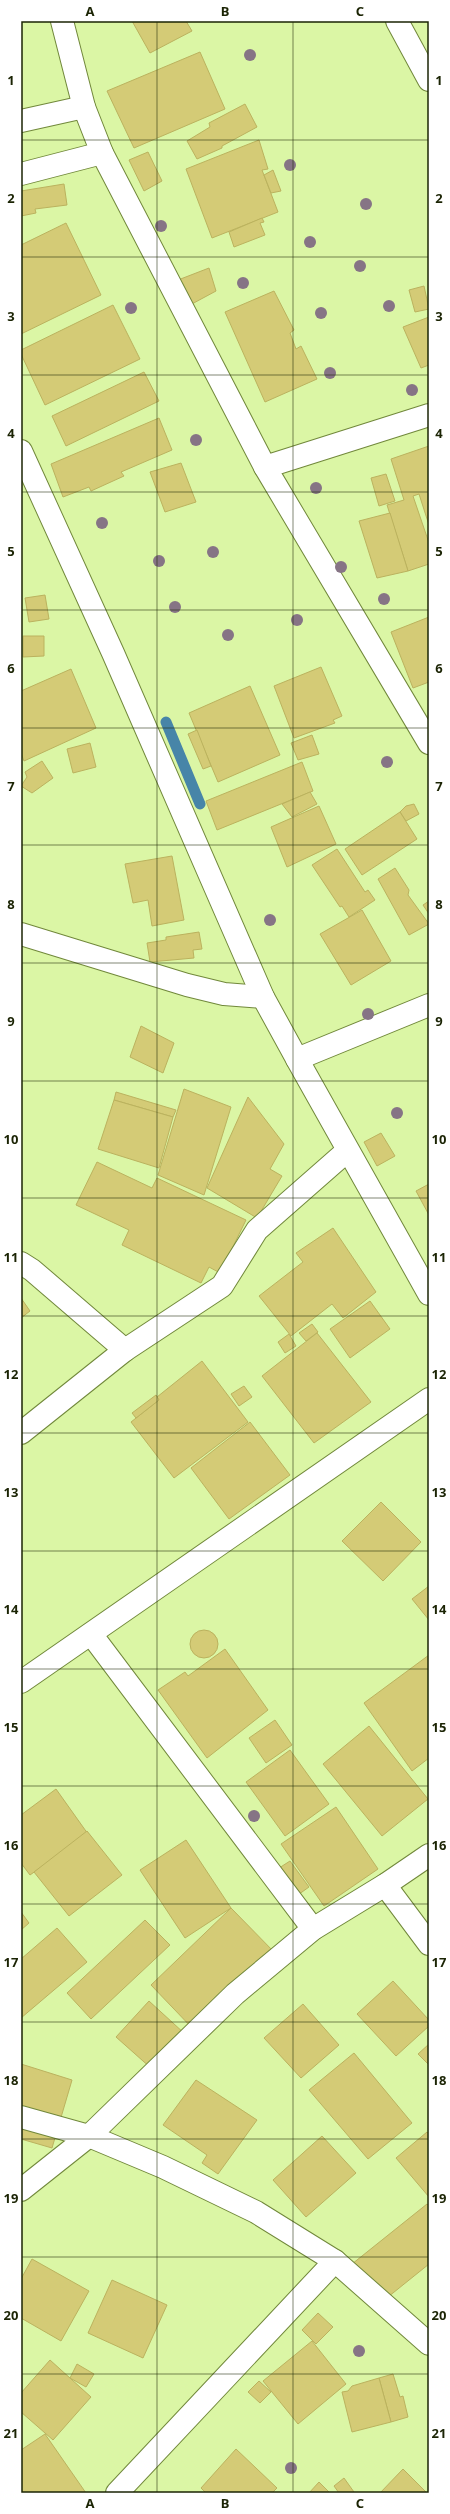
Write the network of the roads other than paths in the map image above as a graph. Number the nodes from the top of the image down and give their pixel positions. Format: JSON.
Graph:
{"nodes":[{"id":1,"x":62,"y":21,"type":"edge"},
{"id":2,"x":397,"y":21,"type":"edge"},
{"id":3,"x":429,"y":80,"type":"edge"},
{"id":4,"x":84,"y":107,"type":"junction"},
{"id":5,"x":21,"y":121,"type":"edge"},
{"id":6,"x":102,"y":153,"type":"junction"},
{"id":7,"x":21,"y":174,"type":"edge"},
{"id":8,"x":429,"y":414,"type":"edge"},
{"id":9,"x":21,"y":451,"type":"edge"},
{"id":10,"x":265,"y":467,"type":"junction"},
{"id":11,"x":429,"y":742,"type":"edge"},
{"id":12,"x":22,"y":938,"type":"edge"},
{"id":13,"x":263,"y":997,"type":"junction"},
{"id":14,"x":429,"y":1004,"type":"edge"},
{"id":15,"x":298,"y":1058,"type":"junction"},
{"id":16,"x":347,"y":1151,"type":"junction"},
{"id":17,"x":21,"y":1263,"type":"edge"},
{"id":18,"x":429,"y":1294,"type":"edge"},
{"id":19,"x":125,"y":1350,"type":"junction"},
{"id":20,"x":429,"y":1399,"type":"edge"},
{"id":21,"x":21,"y":1433,"type":"edge"},
{"id":22,"x":91,"y":1634,"type":"junction"},
{"id":23,"x":21,"y":1682,"type":"edge"},
{"id":24,"x":429,"y":1855,"type":"edge"},
{"id":25,"x":385,"y":1885,"type":"junction"},
{"id":26,"x":313,"y":1929,"type":"junction"},
{"id":27,"x":429,"y":1944,"type":"edge"},
{"id":28,"x":21,"y":2117,"type":"edge"},
{"id":29,"x":89,"y":2136,"type":"junction"},
{"id":30,"x":21,"y":2190,"type":"edge"},
{"id":31,"x":335,"y":2262,"type":"junction"},
{"id":32,"x":429,"y":2344,"type":"edge"},
{"id":33,"x":117,"y":2493,"type":"edge"}],
"edges":[{"from":1,"to":4,"type":"street"},
{"from":2,"to":3,"type":"street"},
{"from":4,"to":5,"type":"street"},
{"from":4,"to":6,"type":"street"},
{"from":6,"to":7,"type":"street"},
{"from":6,"to":10,"type":"street"},
{"from":8,"to":10,"type":"street"},
{"from":9,"to":13,"type":"street"},
{"from":10,"to":11,"type":"street"},
{"from":12,"to":13,"type":"street"},
{"from":13,"to":15,"type":"street"},
{"from":14,"to":15,"type":"street"},
{"from":15,"to":16,"type":"street"},
{"from":16,"to":18,"type":"street"},
{"from":16,"to":19,"type":"street"},
{"from":17,"to":19,"type":"street"},
{"from":19,"to":21,"type":"street"},
{"from":20,"to":22,"type":"street"},
{"from":22,"to":23,"type":"street"},
{"from":22,"to":26,"type":"street"},
{"from":24,"to":25,"type":"street"},
{"from":25,"to":26,"type":"street"},
{"from":25,"to":27,"type":"street"},
{"from":26,"to":29,"type":"street"},
{"from":28,"to":29,"type":"street"},
{"from":29,"to":30,"type":"street"},
{"from":29,"to":31,"type":"street"},
{"from":31,"to":32,"type":"street"},
{"from":31,"to":33,"type":"street"}]}
